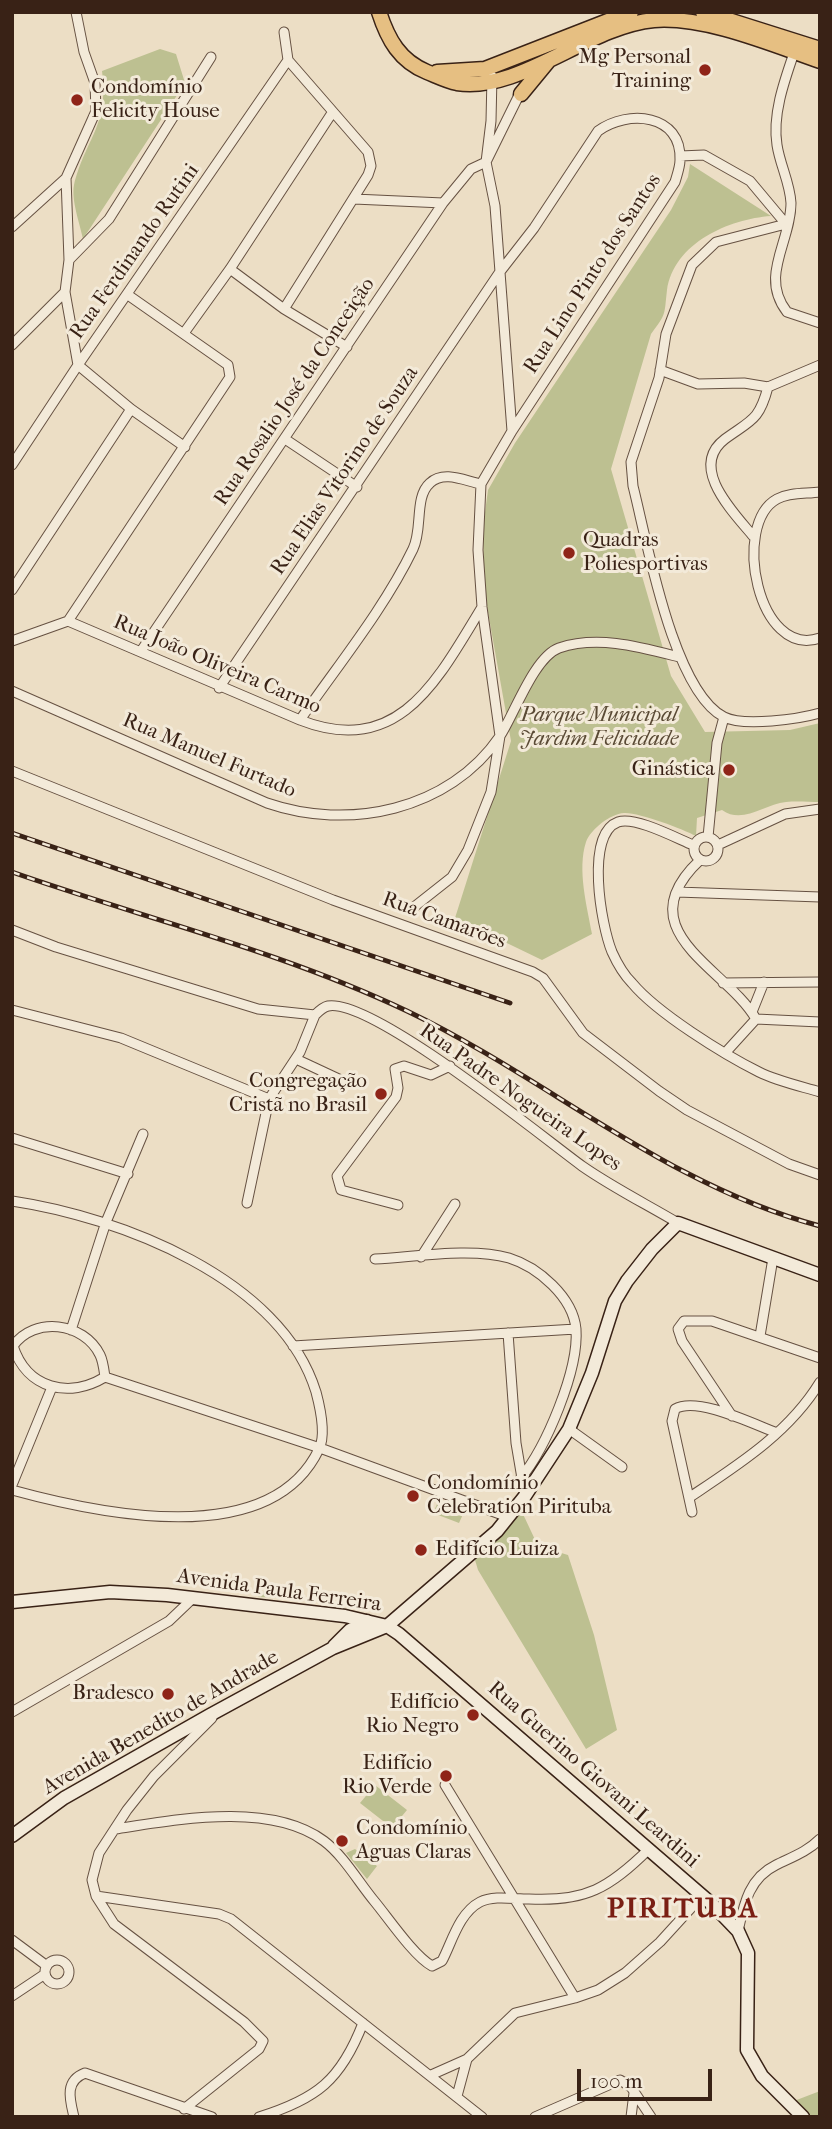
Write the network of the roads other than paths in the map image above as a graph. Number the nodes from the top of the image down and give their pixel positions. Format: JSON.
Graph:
{"nodes":[{"id":1,"x":76,"y":12,"type":"edge"},
{"id":2,"x":379,"y":12,"type":"edge"},
{"id":3,"x":631,"y":12,"type":"edge"},
{"id":4,"x":703,"y":12,"type":"edge"},
{"id":5,"x":284,"y":32,"type":"dead end"},
{"id":6,"x":796,"y":48,"type":"junction"},
{"id":7,"x":820,"y":49,"type":"edge"},
{"id":8,"x":515,"y":56,"type":"junction"},
{"id":9,"x":211,"y":57,"type":"dead end"},
{"id":10,"x":551,"y":57,"type":"junction"},
{"id":11,"x":288,"y":60,"type":"junction"},
{"id":12,"x":820,"y":61,"type":"edge"},
{"id":13,"x":495,"y":65,"type":"junction"},
{"id":14,"x":427,"y":72,"type":"junction"},
{"id":15,"x":520,"y":72,"type":"junction"},
{"id":16,"x":491,"y":82,"type":"junction"},
{"id":17,"x":521,"y":94,"type":"junction"},
{"id":18,"x":332,"y":113,"type":"junction"},
{"id":19,"x":680,"y":156,"type":"junction"},
{"id":20,"x":486,"y":162,"type":"junction"},
{"id":21,"x":66,"y":178,"type":"junction"},
{"id":22,"x":354,"y":199,"type":"junction"},
{"id":23,"x":443,"y":203,"type":"junction"},
{"id":24,"x":786,"y":224,"type":"junction"},
{"id":25,"x":12,"y":227,"type":"edge"},
{"id":26,"x":69,"y":260,"type":"junction"},
{"id":27,"x":230,"y":270,"type":"junction"},
{"id":28,"x":499,"y":273,"type":"junction"},
{"id":29,"x":65,"y":292,"type":"junction"},
{"id":30,"x":128,"y":295,"type":"junction"},
{"id":31,"x":284,"y":309,"type":"junction"},
{"id":32,"x":820,"y":323,"type":"edge"},
{"id":33,"x":184,"y":333,"type":"junction"},
{"id":34,"x":12,"y":345,"type":"edge"},
{"id":35,"x":346,"y":347,"type":"junction"},
{"id":36,"x":78,"y":365,"type":"junction"},
{"id":37,"x":820,"y":365,"type":"edge"},
{"id":38,"x":660,"y":370,"type":"junction"},
{"id":39,"x":768,"y":387,"type":"junction"},
{"id":40,"x":131,"y":410,"type":"junction"},
{"id":41,"x":512,"y":431,"type":"junction"},
{"id":42,"x":285,"y":439,"type":"junction"},
{"id":43,"x":185,"y":447,"type":"junction"},
{"id":44,"x":12,"y":465,"type":"edge"},
{"id":45,"x":481,"y":484,"type":"junction"},
{"id":46,"x":357,"y":487,"type":"junction"},
{"id":47,"x":820,"y":492,"type":"edge"},
{"id":48,"x":753,"y":536,"type":"junction"},
{"id":49,"x":12,"y":590,"type":"edge"},
{"id":50,"x":482,"y":607,"type":"junction"},
{"id":51,"x":68,"y":621,"type":"junction"},
{"id":52,"x":820,"y":638,"type":"edge"},
{"id":53,"x":12,"y":641,"type":"edge"},
{"id":54,"x":141,"y":651,"type":"junction"},
{"id":55,"x":679,"y":657,"type":"junction"},
{"id":56,"x":219,"y":688,"type":"junction"},
{"id":57,"x":12,"y":691,"type":"edge"},
{"id":58,"x":820,"y":713,"type":"edge"},
{"id":59,"x":724,"y":717,"type":"junction"},
{"id":60,"x":300,"y":720,"type":"junction"},
{"id":61,"x":500,"y":736,"type":"junction"},
{"id":62,"x":12,"y":771,"type":"edge"},
{"id":63,"x":820,"y":809,"type":"edge"},
{"id":64,"x":708,"y":837,"type":"junction"},
{"id":65,"x":693,"y":845,"type":"junction"},
{"id":66,"x":718,"y":845,"type":"junction"},
{"id":67,"x":701,"y":860,"type":"junction"},
{"id":68,"x":677,"y":892,"type":"junction"},
{"id":69,"x":820,"y":897,"type":"edge"},
{"id":70,"x":414,"y":907,"type":"dead end"},
{"id":71,"x":12,"y":930,"type":"edge"},
{"id":72,"x":764,"y":982,"type":"junction"},
{"id":73,"x":820,"y":982,"type":"edge"},
{"id":74,"x":723,"y":983,"type":"junction"},
{"id":75,"x":12,"y":1010,"type":"edge"},
{"id":76,"x":315,"y":1014,"type":"junction"},
{"id":77,"x":754,"y":1015,"type":"junction"},
{"id":78,"x":820,"y":1022,"type":"edge"},
{"id":79,"x":726,"y":1052,"type":"junction"},
{"id":80,"x":296,"y":1059,"type":"junction"},
{"id":81,"x":450,"y":1066,"type":"junction"},
{"id":82,"x":341,"y":1080,"type":"dead end"},
{"id":83,"x":820,"y":1092,"type":"edge"},
{"id":84,"x":269,"y":1099,"type":"junction"},
{"id":85,"x":143,"y":1134,"type":"dead end"},
{"id":86,"x":12,"y":1138,"type":"edge"},
{"id":87,"x":128,"y":1174,"type":"junction"},
{"id":88,"x":820,"y":1175,"type":"edge"},
{"id":89,"x":12,"y":1200,"type":"edge"},
{"id":90,"x":247,"y":1203,"type":"dead end"},
{"id":91,"x":455,"y":1204,"type":"dead end"},
{"id":92,"x":398,"y":1205,"type":"dead end"},
{"id":93,"x":106,"y":1222,"type":"junction"},
{"id":94,"x":678,"y":1223,"type":"junction"},
{"id":95,"x":421,"y":1257,"type":"junction"},
{"id":96,"x":773,"y":1258,"type":"junction"},
{"id":97,"x":375,"y":1259,"type":"dead end"},
{"id":98,"x":820,"y":1275,"type":"edge"},
{"id":99,"x":576,"y":1329,"type":"junction"},
{"id":100,"x":71,"y":1331,"type":"junction"},
{"id":101,"x":508,"y":1333,"type":"junction"},
{"id":102,"x":760,"y":1336,"type":"junction"},
{"id":103,"x":13,"y":1346,"type":"edge"},
{"id":104,"x":293,"y":1346,"type":"junction"},
{"id":105,"x":820,"y":1358,"type":"edge"},
{"id":106,"x":105,"y":1377,"type":"junction"},
{"id":107,"x":820,"y":1382,"type":"edge"},
{"id":108,"x":51,"y":1387,"type":"junction"},
{"id":109,"x":732,"y":1416,"type":"junction"},
{"id":110,"x":569,"y":1429,"type":"junction"},
{"id":111,"x":777,"y":1433,"type":"junction"},
{"id":112,"x":320,"y":1448,"type":"junction"},
{"id":113,"x":622,"y":1467,"type":"dead end"},
{"id":114,"x":520,"y":1479,"type":"junction"},
{"id":115,"x":12,"y":1488,"type":"edge"},
{"id":116,"x":526,"y":1496,"type":"junction"},
{"id":117,"x":690,"y":1497,"type":"junction"},
{"id":118,"x":692,"y":1512,"type":"dead end"},
{"id":119,"x":508,"y":1517,"type":"junction"},
{"id":120,"x":191,"y":1600,"type":"junction"},
{"id":121,"x":12,"y":1602,"type":"edge"},
{"id":122,"x":328,"y":1614,"type":"junction"},
{"id":123,"x":367,"y":1622,"type":"junction"},
{"id":124,"x":387,"y":1626,"type":"junction"},
{"id":125,"x":332,"y":1648,"type":"junction"},
{"id":126,"x":223,"y":1708,"type":"junction"},
{"id":127,"x":12,"y":1712,"type":"edge"},
{"id":128,"x":445,"y":1785,"type":"dead end"},
{"id":129,"x":115,"y":1829,"type":"junction"},
{"id":130,"x":12,"y":1836,"type":"edge"},
{"id":131,"x":820,"y":1839,"type":"edge"},
{"id":132,"x":649,"y":1849,"type":"junction"},
{"id":133,"x":96,"y":1896,"type":"junction"},
{"id":134,"x":702,"y":1896,"type":"junction"},
{"id":135,"x":515,"y":1899,"type":"junction"},
{"id":136,"x":738,"y":1931,"type":"junction"},
{"id":137,"x":12,"y":1940,"type":"edge"},
{"id":138,"x":12,"y":1996,"type":"edge"},
{"id":139,"x":575,"y":1998,"type":"junction"},
{"id":140,"x":363,"y":2023,"type":"junction"},
{"id":141,"x":467,"y":2059,"type":"junction"},
{"id":142,"x":430,"y":2075,"type":"junction"},
{"id":143,"x":634,"y":2093,"type":"junction"},
{"id":144,"x":457,"y":2096,"type":"junction"},
{"id":145,"x":170,"y":2104,"type":"junction"},
{"id":146,"x":294,"y":2105,"type":"junction"},
{"id":147,"x":184,"y":2109,"type":"junction"},
{"id":148,"x":74,"y":2117,"type":"edge"},
{"id":149,"x":173,"y":2117,"type":"edge"},
{"id":150,"x":212,"y":2117,"type":"edge"},
{"id":151,"x":259,"y":2117,"type":"edge"},
{"id":152,"x":291,"y":2117,"type":"edge"},
{"id":153,"x":482,"y":2117,"type":"edge"},
{"id":154,"x":535,"y":2117,"type":"edge"},
{"id":155,"x":631,"y":2117,"type":"edge"},
{"id":156,"x":651,"y":2117,"type":"edge"},
{"id":157,"x":803,"y":2117,"type":"edge"}],
"edges":[{"from":1,"to":21,"type":"street"},
{"from":2,"to":14,"type":"main road"},
{"from":3,"to":8,"type":"main road"},
{"from":4,"to":6,"type":"main road"},
{"from":5,"to":11,"type":"street"},
{"from":6,"to":7,"type":"main road"},
{"from":6,"to":10,"type":"main road"},
{"from":6,"to":12,"type":"main road"},
{"from":6,"to":24,"type":"street"},
{"from":8,"to":13,"type":"main road"},
{"from":8,"to":15,"type":"street"},
{"from":9,"to":26,"type":"street"},
{"from":10,"to":15,"type":"main road"},
{"from":10,"to":17,"type":"main road"},
{"from":11,"to":18,"type":"street"},
{"from":11,"to":30,"type":"street","name":"Rua Ferdinando Rutini"},
{"from":13,"to":14,"type":"main road"},
{"from":13,"to":16,"type":"street"},
{"from":14,"to":16,"type":"main road"},
{"from":15,"to":16,"type":"main road"},
{"from":15,"to":17,"type":"street"},
{"from":16,"to":20,"type":"street"},
{"from":17,"to":20,"type":"street","name":"Rua Rosalio José da Conceição"},
{"from":18,"to":22,"type":"street"},
{"from":18,"to":27,"type":"street"},
{"from":19,"to":24,"type":"street"},
{"from":19,"to":28,"type":"street","name":"Rua Lino Pinto dos Santos"},
{"from":19,"to":41,"type":"street","name":"Rua Lino Pinto dos Santos"},
{"from":20,"to":23,"type":"street","name":"Rua Rosalio José da Conceição"},
{"from":20,"to":28,"type":"street"},
{"from":21,"to":25,"type":"street"},
{"from":21,"to":26,"type":"street"},
{"from":22,"to":23,"type":"street"},
{"from":22,"to":31,"type":"street"},
{"from":23,"to":35,"type":"street","name":"Rua Rosalio José da Conceição"},
{"from":24,"to":32,"type":"street"},
{"from":24,"to":38,"type":"street"},
{"from":26,"to":29,"type":"street"},
{"from":27,"to":31,"type":"street"},
{"from":27,"to":33,"type":"street"},
{"from":28,"to":41,"type":"street"},
{"from":28,"to":46,"type":"street","name":"Rua Elias Vitorino de Souza"},
{"from":29,"to":34,"type":"street"},
{"from":29,"to":36,"type":"street"},
{"from":30,"to":33,"type":"street"},
{"from":30,"to":36,"type":"street","name":"Rua Ferdinando Rutini"},
{"from":31,"to":35,"type":"street"},
{"from":33,"to":43,"type":"street"},
{"from":35,"to":42,"type":"street","name":"Rua Rosalio José da Conceição"},
{"from":36,"to":40,"type":"street"},
{"from":36,"to":44,"type":"street","name":"Rua Ferdinando Rutini"},
{"from":37,"to":39,"type":"street"},
{"from":38,"to":39,"type":"street"},
{"from":38,"to":55,"type":"street"},
{"from":39,"to":48,"type":"street"},
{"from":40,"to":43,"type":"street"},
{"from":40,"to":49,"type":"street"},
{"from":41,"to":45,"type":"street","name":"Rua Lino Pinto dos Santos"},
{"from":42,"to":46,"type":"street"},
{"from":42,"to":54,"type":"street","name":"Rua Rosalio José da Conceição"},
{"from":43,"to":51,"type":"street"},
{"from":45,"to":50,"type":"street"},
{"from":45,"to":60,"type":"street"},
{"from":46,"to":56,"type":"street","name":"Rua Elias Vitorino de Souza"},
{"from":47,"to":48,"type":"street"},
{"from":48,"to":52,"type":"street"},
{"from":50,"to":60,"type":"street","name":"Rua João Oliveira Carmo"},
{"from":50,"to":61,"type":"street"},
{"from":51,"to":53,"type":"street"},
{"from":51,"to":54,"type":"street","name":"Rua João Oliveira Carmo"},
{"from":54,"to":56,"type":"street","name":"Rua João Oliveira Carmo"},
{"from":55,"to":59,"type":"street"},
{"from":55,"to":61,"type":"street"},
{"from":56,"to":60,"type":"street","name":"Rua João Oliveira Carmo"},
{"from":57,"to":61,"type":"street","name":"Rua Manuel Furtado"},
{"from":58,"to":59,"type":"street"},
{"from":59,"to":64,"type":"street"},
{"from":61,"to":70,"type":"street"},
{"from":62,"to":88,"type":"street","name":"Rua Camarões"},
{"from":63,"to":66,"type":"street"},
{"from":64,"to":65,"type":"street"},
{"from":64,"to":66,"type":"street"},
{"from":65,"to":67,"type":"street"},
{"from":65,"to":79,"type":"street"},
{"from":66,"to":67,"type":"street"},
{"from":67,"to":68,"type":"street"},
{"from":68,"to":69,"type":"street"},
{"from":68,"to":74,"type":"street"},
{"from":71,"to":76,"type":"street","name":"Rua Padre Nogueira Lopes"},
{"from":72,"to":73,"type":"street"},
{"from":72,"to":74,"type":"street"},
{"from":72,"to":77,"type":"street"},
{"from":74,"to":77,"type":"street"},
{"from":75,"to":84,"type":"street"},
{"from":76,"to":80,"type":"street"},
{"from":76,"to":81,"type":"street","name":"Rua Padre Nogueira Lopes"},
{"from":77,"to":78,"type":"street"},
{"from":77,"to":79,"type":"street"},
{"from":79,"to":83,"type":"street"},
{"from":80,"to":82,"type":"street"},
{"from":80,"to":84,"type":"street"},
{"from":81,"to":92,"type":"street"},
{"from":81,"to":94,"type":"street","name":"Rua Padre Nogueira Lopes"},
{"from":84,"to":90,"type":"street"},
{"from":85,"to":87,"type":"street"},
{"from":86,"to":87,"type":"street"},
{"from":87,"to":93,"type":"street"},
{"from":89,"to":93,"type":"street"},
{"from":91,"to":95,"type":"street"},
{"from":93,"to":100,"type":"street"},
{"from":93,"to":104,"type":"street"},
{"from":94,"to":96,"type":"main road"},
{"from":94,"to":110,"type":"main road","name":"Avenida Paula Ferreira"},
{"from":95,"to":97,"type":"street"},
{"from":95,"to":99,"type":"street"},
{"from":96,"to":98,"type":"main road"},
{"from":96,"to":102,"type":"street"},
{"from":99,"to":101,"type":"street"},
{"from":99,"to":114,"type":"street"},
{"from":100,"to":103,"type":"street"},
{"from":100,"to":106,"type":"street"},
{"from":101,"to":104,"type":"street"},
{"from":101,"to":114,"type":"street"},
{"from":102,"to":105,"type":"street"},
{"from":102,"to":109,"type":"street"},
{"from":103,"to":108,"type":"street"},
{"from":104,"to":112,"type":"street"},
{"from":106,"to":108,"type":"street"},
{"from":106,"to":112,"type":"street"},
{"from":107,"to":111,"type":"street"},
{"from":108,"to":115,"type":"street"},
{"from":109,"to":111,"type":"street"},
{"from":109,"to":117,"type":"street"},
{"from":110,"to":113,"type":"street"},
{"from":110,"to":116,"type":"main road","name":"Avenida Paula Ferreira"},
{"from":111,"to":117,"type":"street"},
{"from":112,"to":115,"type":"street"},
{"from":112,"to":119,"type":"street"},
{"from":114,"to":116,"type":"street"},
{"from":116,"to":119,"type":"main road","name":"Avenida Paula Ferreira"},
{"from":117,"to":118,"type":"street"},
{"from":119,"to":124,"type":"main road","name":"Avenida Paula Ferreira"},
{"from":120,"to":121,"type":"main road","name":"Avenida Paula Ferreira"},
{"from":120,"to":122,"type":"main road","name":"Avenida Paula Ferreira"},
{"from":120,"to":127,"type":"street"},
{"from":122,"to":123,"type":"main road","name":"Avenida Paula Ferreira"},
{"from":122,"to":125,"type":"main road"},
{"from":123,"to":124,"type":"main road","name":"Avenida Paula Ferreira"},
{"from":123,"to":125,"type":"main road","name":"Avenida Benedito de Andrade"},
{"from":124,"to":125,"type":"main road","name":"Avenida Benedito de Andrade"},
{"from":124,"to":132,"type":"main road","name":"Rua Guerino Giovani Leardini"},
{"from":125,"to":126,"type":"main road","name":"Avenida Benedito de Andrade"},
{"from":126,"to":129,"type":"street"},
{"from":126,"to":130,"type":"main road","name":"Avenida Benedito de Andrade"},
{"from":128,"to":135,"type":"street"},
{"from":129,"to":133,"type":"street"},
{"from":129,"to":135,"type":"street"},
{"from":131,"to":136,"type":"street"},
{"from":132,"to":134,"type":"main road","name":"Rua Guerino Giovani Leardini"},
{"from":132,"to":135,"type":"street"},
{"from":133,"to":140,"type":"street"},
{"from":133,"to":147,"type":"street"},
{"from":134,"to":136,"type":"main road","name":"Rua Guerino Giovani Leardini"},
{"from":134,"to":139,"type":"street"},
{"from":135,"to":139,"type":"street"},
{"from":136,"to":157,"type":"main road","name":"Rua Guerino Giovani Leardini"},
{"from":137,"to":138,"type":"street"},
{"from":139,"to":141,"type":"street"},
{"from":140,"to":142,"type":"street"},
{"from":140,"to":146,"type":"street"},
{"from":141,"to":142,"type":"street"},
{"from":141,"to":144,"type":"street"},
{"from":142,"to":144,"type":"street"},
{"from":143,"to":154,"type":"street"},
{"from":143,"to":155,"type":"street"},
{"from":143,"to":156,"type":"street"},
{"from":144,"to":153,"type":"street"},
{"from":145,"to":147,"type":"street"},
{"from":145,"to":148,"type":"street"},
{"from":145,"to":149,"type":"street"},
{"from":146,"to":151,"type":"street"},
{"from":146,"to":152,"type":"street"},
{"from":147,"to":150,"type":"street"}]}
